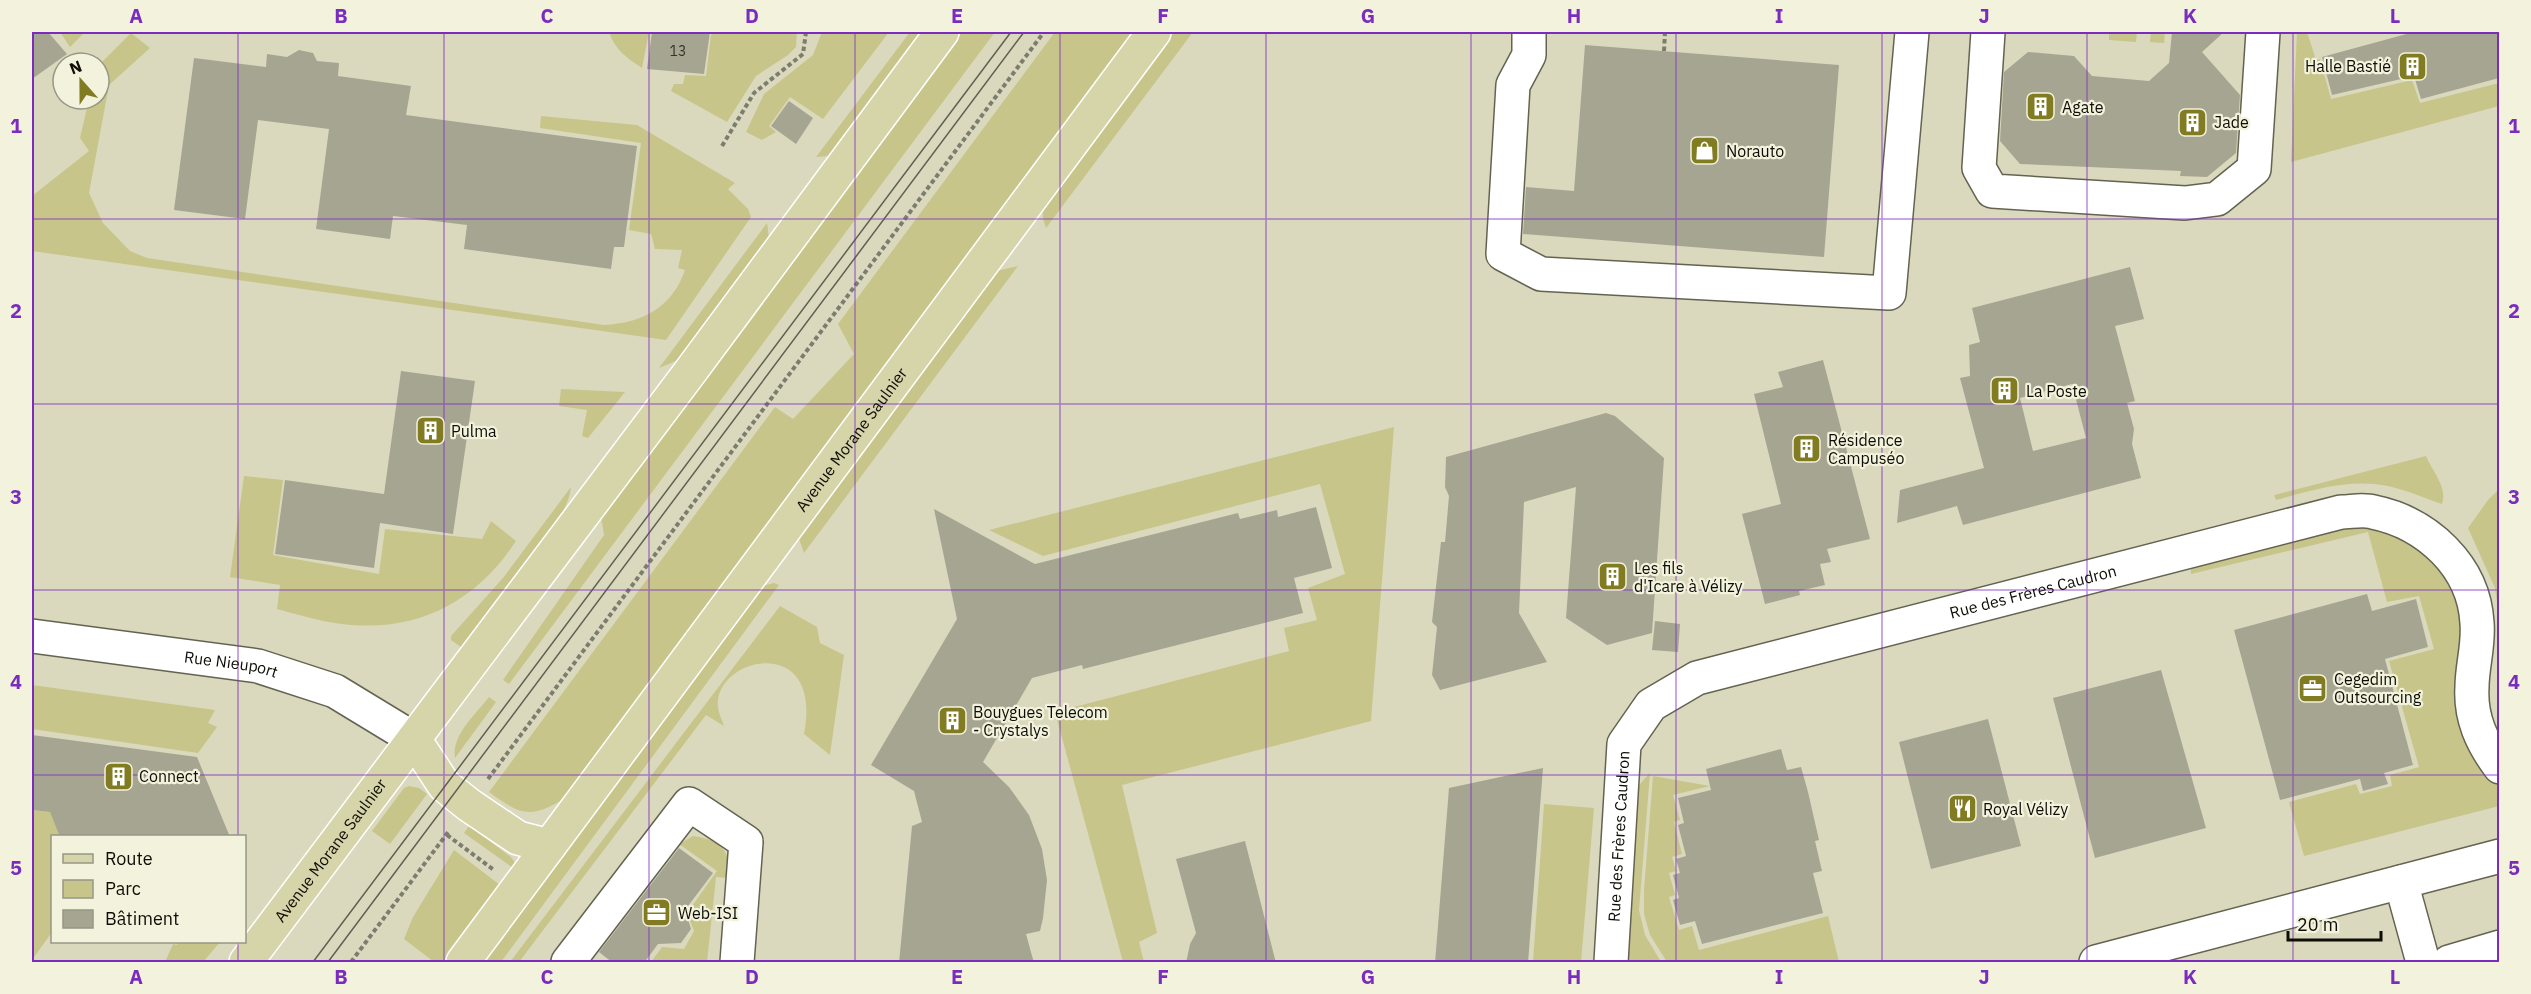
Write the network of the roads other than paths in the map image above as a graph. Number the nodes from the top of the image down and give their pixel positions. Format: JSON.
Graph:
{"nodes":[{"id":1,"x":942,"y":32,"type":"edge"},
{"id":2,"x":1154,"y":32,"type":"edge"},
{"id":3,"x":1529,"y":32,"type":"edge"},
{"id":4,"x":1912,"y":32,"type":"edge"},
{"id":5,"x":1988,"y":32,"type":"edge"},
{"id":6,"x":2263,"y":32,"type":"edge"},
{"id":7,"x":32,"y":636,"type":"edge"},
{"id":8,"x":414,"y":739,"type":"junction"},
{"id":9,"x":2499,"y":767,"type":"edge"},
{"id":10,"x":549,"y":846,"type":"junction"},
{"id":11,"x":2499,"y":856,"type":"edge"},
{"id":12,"x":2401,"y":882,"type":"junction"},
{"id":13,"x":2499,"y":947,"type":"edge"},
{"id":14,"x":246,"y":963,"type":"edge"},
{"id":15,"x":463,"y":963,"type":"edge"},
{"id":16,"x":568,"y":963,"type":"edge"},
{"id":17,"x":737,"y":963,"type":"edge"},
{"id":18,"x":1611,"y":963,"type":"edge"},
{"id":19,"x":2096,"y":963,"type":"edge"},
{"id":20,"x":2423,"y":963,"type":"edge"},
{"id":21,"x":2449,"y":963,"type":"edge"}],
"edges":[{"from":1,"to":8,"type":"main road","name":"Avenue Morane Saulnier"},
{"from":2,"to":10,"type":"main road","name":"Avenue Morane Saulnier"},
{"from":3,"to":4,"type":"street"},
{"from":5,"to":6,"type":"street"},
{"from":7,"to":8,"type":"street","name":"Rue Nieuport"},
{"from":8,"to":10,"type":"main road"},
{"from":8,"to":14,"type":"main road","name":"Avenue Morane Saulnier"},
{"from":9,"to":18,"type":"street","name":"Rue des Frères Caudron"},
{"from":10,"to":15,"type":"main road","name":"Avenue Morane Saulnier"},
{"from":11,"to":12,"type":"street"},
{"from":12,"to":19,"type":"street"},
{"from":12,"to":20,"type":"street"},
{"from":13,"to":21,"type":"street"},
{"from":16,"to":17,"type":"street"}]}
